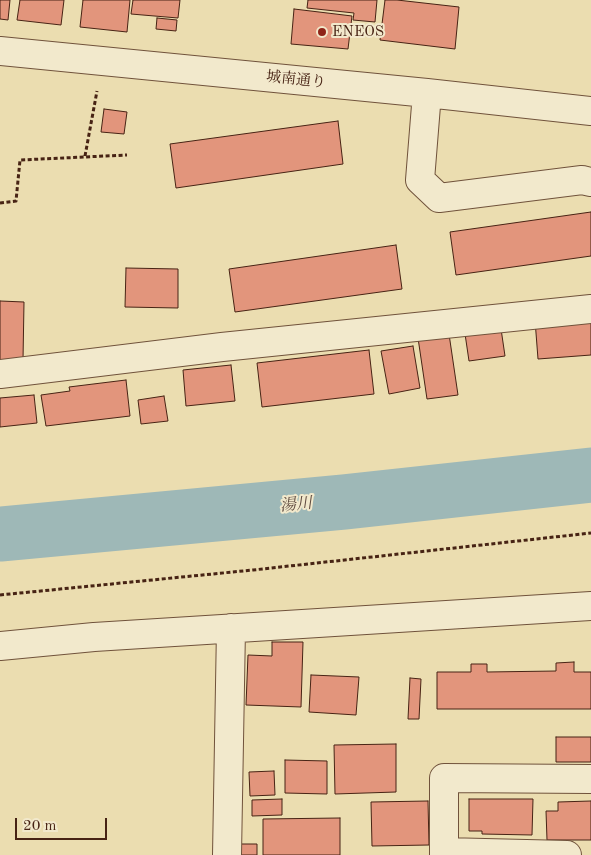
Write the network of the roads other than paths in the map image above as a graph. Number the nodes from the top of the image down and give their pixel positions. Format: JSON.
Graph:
{"nodes":[{"id":1,"x":0,"y":52,"type":"edge"},
{"id":2,"x":428,"y":93,"type":"junction"},
{"id":3,"x":591,"y":111,"type":"edge"},
{"id":4,"x":591,"y":182,"type":"edge"},
{"id":5,"x":591,"y":309,"type":"edge"},
{"id":6,"x":0,"y":374,"type":"edge"},
{"id":7,"x":591,"y":606,"type":"edge"},
{"id":8,"x":231,"y":628,"type":"junction"},
{"id":9,"x":0,"y":646,"type":"edge"},
{"id":10,"x":591,"y":779,"type":"edge"},
{"id":11,"x":444,"y":854,"type":"edge"},
{"id":12,"x":227,"y":855,"type":"edge"},
{"id":13,"x":567,"y":855,"type":"edge"}],
"edges":[{"from":1,"to":2,"type":"street","name":"城南通り"},
{"from":2,"to":3,"type":"street","name":"城南通り"},
{"from":2,"to":4,"type":"street"},
{"from":5,"to":6,"type":"street"},
{"from":7,"to":8,"type":"street"},
{"from":8,"to":9,"type":"street"},
{"from":8,"to":12,"type":"street"},
{"from":10,"to":11,"type":"street"},
{"from":11,"to":13,"type":"street"}]}
